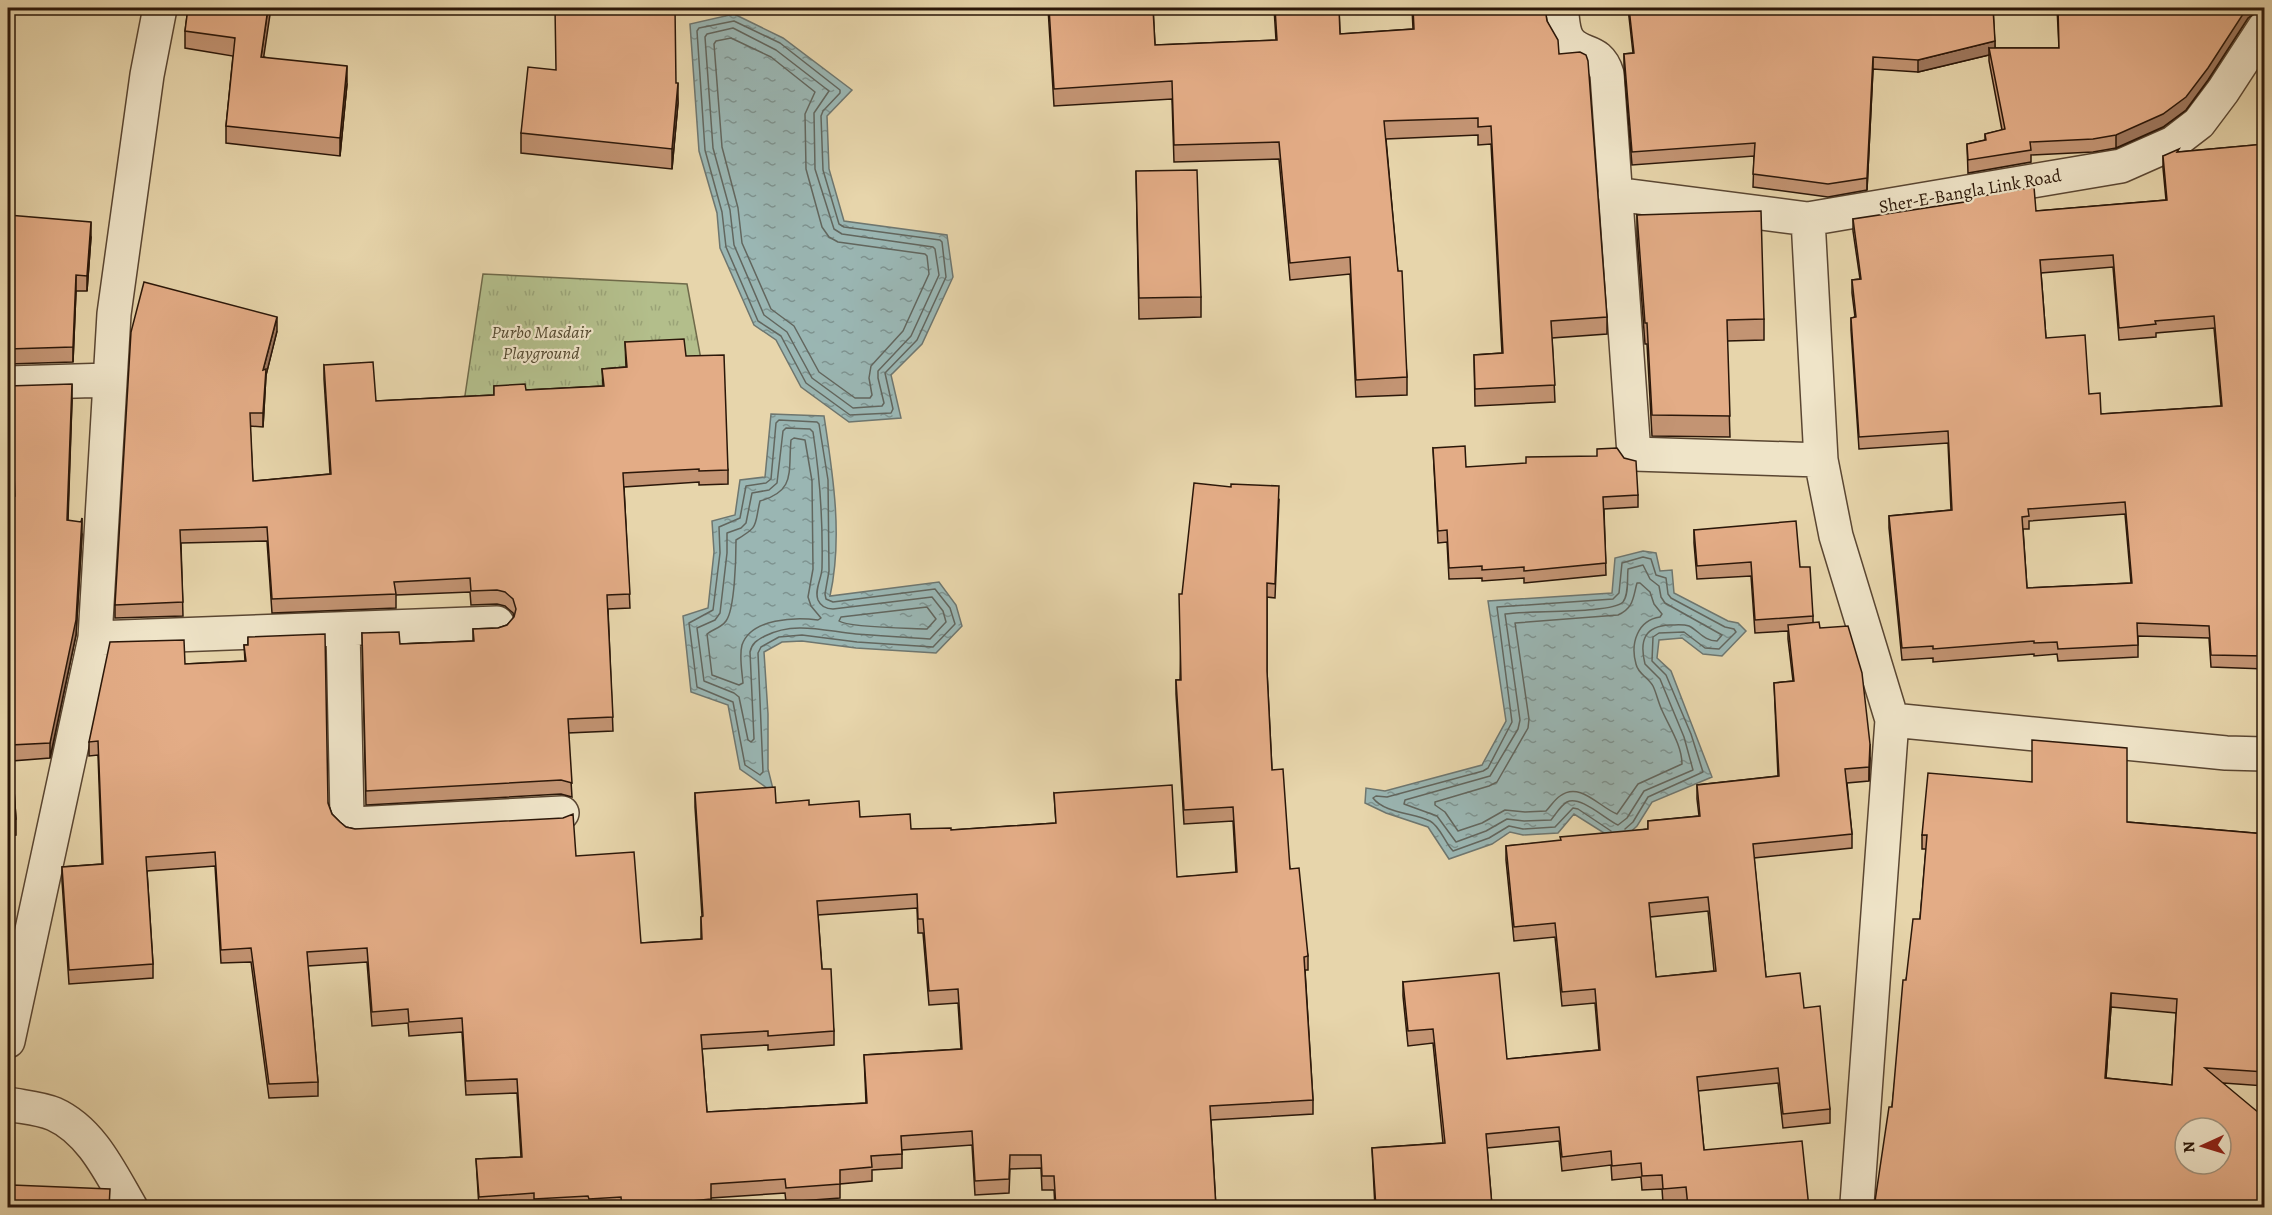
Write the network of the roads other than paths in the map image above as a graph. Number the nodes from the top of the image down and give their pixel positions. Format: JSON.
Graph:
{"nodes":[{"id":1,"x":160,"y":8,"type":"edge"},
{"id":2,"x":1561,"y":8,"type":"edge"},
{"id":3,"x":2265,"y":28,"type":"edge"},
{"id":4,"x":1615,"y":194,"type":"junction"},
{"id":5,"x":1808,"y":219,"type":"junction"},
{"id":6,"x":110,"y":380,"type":"junction"},
{"id":7,"x":8,"y":383,"type":"edge"},
{"id":8,"x":1821,"y":460,"type":"junction"},
{"id":9,"x":497,"y":623,"type":"dead end"},
{"id":10,"x":343,"y":629,"type":"junction"},
{"id":11,"x":95,"y":638,"type":"junction"},
{"id":12,"x":1892,"y":720,"type":"junction"},
{"id":13,"x":2265,"y":754,"type":"edge"},
{"id":14,"x":562,"y":813,"type":"dead end"},
{"id":15,"x":8,"y":1041,"type":"edge"},
{"id":16,"x":8,"y":1104,"type":"edge"},
{"id":17,"x":1858,"y":1206,"type":"edge"},
{"id":18,"x":131,"y":1208,"type":"edge"}],
"edges":[{"from":1,"to":6,"type":"street"},
{"from":2,"to":4,"type":"street"},
{"from":3,"to":5,"type":"street","name":"Sher-E-Bangla Link Road"},
{"from":4,"to":5,"type":"street","name":"Sher-E-Bangla Link Road"},
{"from":4,"to":8,"type":"street"},
{"from":5,"to":8,"type":"street"},
{"from":6,"to":7,"type":"street"},
{"from":6,"to":11,"type":"street"},
{"from":8,"to":12,"type":"street"},
{"from":9,"to":10,"type":"street"},
{"from":10,"to":11,"type":"street"},
{"from":10,"to":14,"type":"street"},
{"from":11,"to":15,"type":"street"},
{"from":12,"to":13,"type":"street"},
{"from":12,"to":17,"type":"street"},
{"from":16,"to":18,"type":"street"}]}
